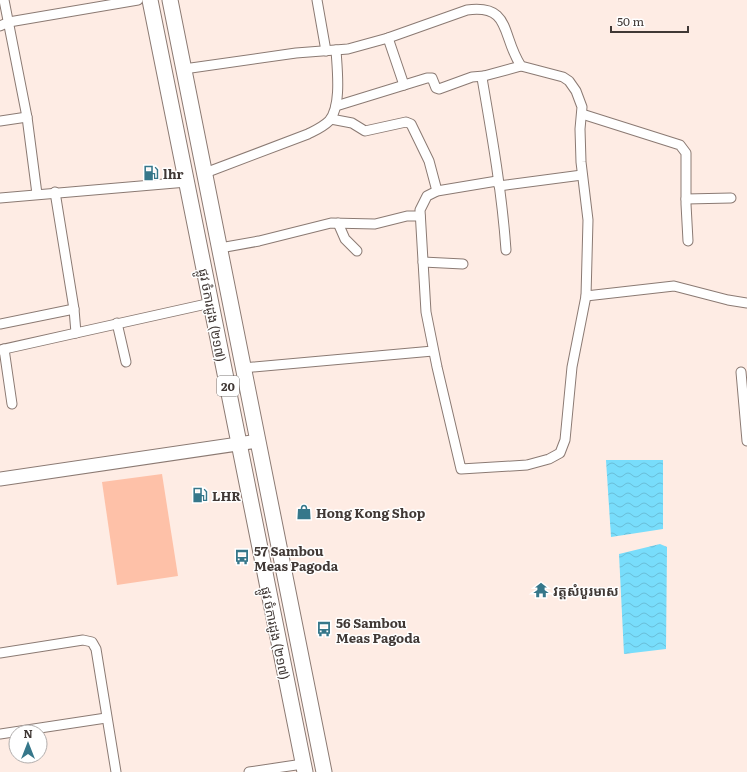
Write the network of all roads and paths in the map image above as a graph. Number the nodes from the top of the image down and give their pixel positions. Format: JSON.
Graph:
{"nodes":[{"id":1,"x":4,"y":0,"type":"edge"},
{"id":2,"x":138,"y":0,"type":"edge"},
{"id":3,"x":150,"y":0,"type":"edge"},
{"id":4,"x":170,"y":0,"type":"edge"},
{"id":5,"x":317,"y":0,"type":"edge"},
{"id":6,"x":4,"y":24,"type":"edge"},
{"id":7,"x":388,"y":38,"type":"junction"},
{"id":8,"x":336,"y":50,"type":"junction"},
{"id":9,"x":326,"y":51,"type":"junction"},
{"id":10,"x":521,"y":66,"type":"junction"},
{"id":11,"x":184,"y":69,"type":"junction"},
{"id":12,"x":484,"y":76,"type":"junction"},
{"id":13,"x":404,"y":85,"type":"junction"},
{"id":14,"x":336,"y":106,"type":"junction"},
{"id":15,"x":582,"y":114,"type":"junction"},
{"id":16,"x":28,"y":117,"type":"junction"},
{"id":17,"x":331,"y":119,"type":"junction"},
{"id":18,"x":0,"y":121,"type":"edge"},
{"id":19,"x":205,"y":173,"type":"junction"},
{"id":20,"x":582,"y":175,"type":"junction"},
{"id":21,"x":187,"y":182,"type":"junction"},
{"id":22,"x":498,"y":184,"type":"junction"},
{"id":23,"x":437,"y":191,"type":"junction"},
{"id":24,"x":55,"y":192,"type":"junction"},
{"id":25,"x":37,"y":194,"type":"junction"},
{"id":26,"x":0,"y":198,"type":"edge"},
{"id":27,"x":731,"y":198,"type":"dead end"},
{"id":28,"x":686,"y":199,"type":"junction"},
{"id":29,"x":420,"y":216,"type":"junction"},
{"id":30,"x":338,"y":223,"type":"junction"},
{"id":31,"x":688,"y":241,"type":"dead end"},
{"id":32,"x":220,"y":248,"type":"junction"},
{"id":33,"x":357,"y":250,"type":"dead end"},
{"id":34,"x":506,"y":250,"type":"dead end"},
{"id":35,"x":423,"y":262,"type":"junction"},
{"id":36,"x":464,"y":264,"type":"dead end"},
{"id":37,"x":586,"y":296,"type":"junction"},
{"id":38,"x":211,"y":303,"type":"junction"},
{"id":39,"x":747,"y":303,"type":"edge"},
{"id":40,"x":74,"y":309,"type":"junction"},
{"id":41,"x":117,"y":323,"type":"junction"},
{"id":42,"x":0,"y":324,"type":"edge"},
{"id":43,"x":76,"y":333,"type":"junction"},
{"id":44,"x":2,"y":350,"type":"edge"},
{"id":45,"x":433,"y":351,"type":"junction"},
{"id":46,"x":126,"y":362,"type":"dead end"},
{"id":47,"x":244,"y":368,"type":"junction"},
{"id":48,"x":741,"y":372,"type":"dead end"},
{"id":49,"x":12,"y":404,"type":"dead end"},
{"id":50,"x":258,"y":441,"type":"junction"},
{"id":51,"x":747,"y":441,"type":"edge"},
{"id":52,"x":239,"y":444,"type":"junction"},
{"id":53,"x":0,"y":478,"type":"edge"},
{"id":54,"x":0,"y":653,"type":"edge"},
{"id":55,"x":106,"y":718,"type":"junction"},
{"id":56,"x":0,"y":734,"type":"edge"},
{"id":57,"x":304,"y":768,"type":"edge"},
{"id":58,"x":116,"y":772,"type":"edge"},
{"id":59,"x":249,"y":772,"type":"edge"},
{"id":60,"x":324,"y":772,"type":"edge"}],
"edges":[{"from":1,"to":6,"type":"street"},
{"from":2,"to":6,"type":"street"},
{"from":3,"to":21,"type":"main road","name":"ផ្លូវ ចំការដូង (២១៧)","number":"20"},
{"from":4,"to":11,"type":"main road","name":"ផ្លូវ ចំការដូង (២១៧)","number":"20"},
{"from":5,"to":9,"type":"street"},
{"from":6,"to":16,"type":"street"},
{"from":7,"to":8,"type":"street"},
{"from":7,"to":10,"type":"street"},
{"from":7,"to":13,"type":"street"},
{"from":8,"to":9,"type":"street"},
{"from":8,"to":14,"type":"street"},
{"from":9,"to":11,"type":"street"},
{"from":10,"to":12,"type":"street"},
{"from":10,"to":15,"type":"street"},
{"from":11,"to":19,"type":"main road","name":"ផ្លូវ ចំការដូង (២១៧)","number":"20"},
{"from":12,"to":13,"type":"street"},
{"from":12,"to":22,"type":"street"},
{"from":13,"to":14,"type":"street"},
{"from":14,"to":17,"type":"street"},
{"from":15,"to":20,"type":"street"},
{"from":15,"to":28,"type":"street"},
{"from":16,"to":18,"type":"street"},
{"from":16,"to":25,"type":"street"},
{"from":17,"to":19,"type":"street"},
{"from":17,"to":23,"type":"street"},
{"from":19,"to":32,"type":"main road","name":"ផ្លូវ ចំការដូង (២១៧)","number":"20"},
{"from":20,"to":22,"type":"street"},
{"from":20,"to":37,"type":"street"},
{"from":21,"to":24,"type":"street"},
{"from":21,"to":38,"type":"main road","name":"ផ្លូវ ចំការដូង (២១៧)","number":"20"},
{"from":22,"to":23,"type":"street"},
{"from":22,"to":34,"type":"street"},
{"from":23,"to":29,"type":"street"},
{"from":24,"to":25,"type":"street"},
{"from":24,"to":40,"type":"street"},
{"from":25,"to":26,"type":"street"},
{"from":27,"to":28,"type":"street"},
{"from":28,"to":31,"type":"street"},
{"from":29,"to":30,"type":"street"},
{"from":29,"to":35,"type":"street"},
{"from":30,"to":32,"type":"street"},
{"from":30,"to":33,"type":"street"},
{"from":32,"to":47,"type":"main road","name":"ផ្លូវ ចំការដូង (២១៧)","number":"20"},
{"from":35,"to":36,"type":"street"},
{"from":35,"to":45,"type":"street"},
{"from":37,"to":39,"type":"street"},
{"from":37,"to":45,"type":"street"},
{"from":38,"to":41,"type":"street"},
{"from":38,"to":52,"type":"main road","name":"ផ្លូវ ចំការដូង (២១៧)","number":"20"},
{"from":40,"to":42,"type":"street"},
{"from":40,"to":43,"type":"street"},
{"from":41,"to":43,"type":"street"},
{"from":41,"to":46,"type":"street"},
{"from":43,"to":44,"type":"street"},
{"from":44,"to":49,"type":"street"},
{"from":45,"to":47,"type":"street"},
{"from":47,"to":50,"type":"main road","name":"ផ្លូវ ចំការដូង (២១៧)","number":"20"},
{"from":48,"to":51,"type":"street"},
{"from":50,"to":52,"type":"street"},
{"from":50,"to":60,"type":"main road","name":"ផ្លូវ ចំការដូង (២១៧)","number":"20"},
{"from":52,"to":53,"type":"street"},
{"from":52,"to":57,"type":"main road","name":"ផ្លូវ ចំការដូង (២១៧)","number":"20"},
{"from":54,"to":55,"type":"street"},
{"from":55,"to":56,"type":"street"},
{"from":55,"to":58,"type":"street"},
{"from":57,"to":59,"type":"street"}]}
